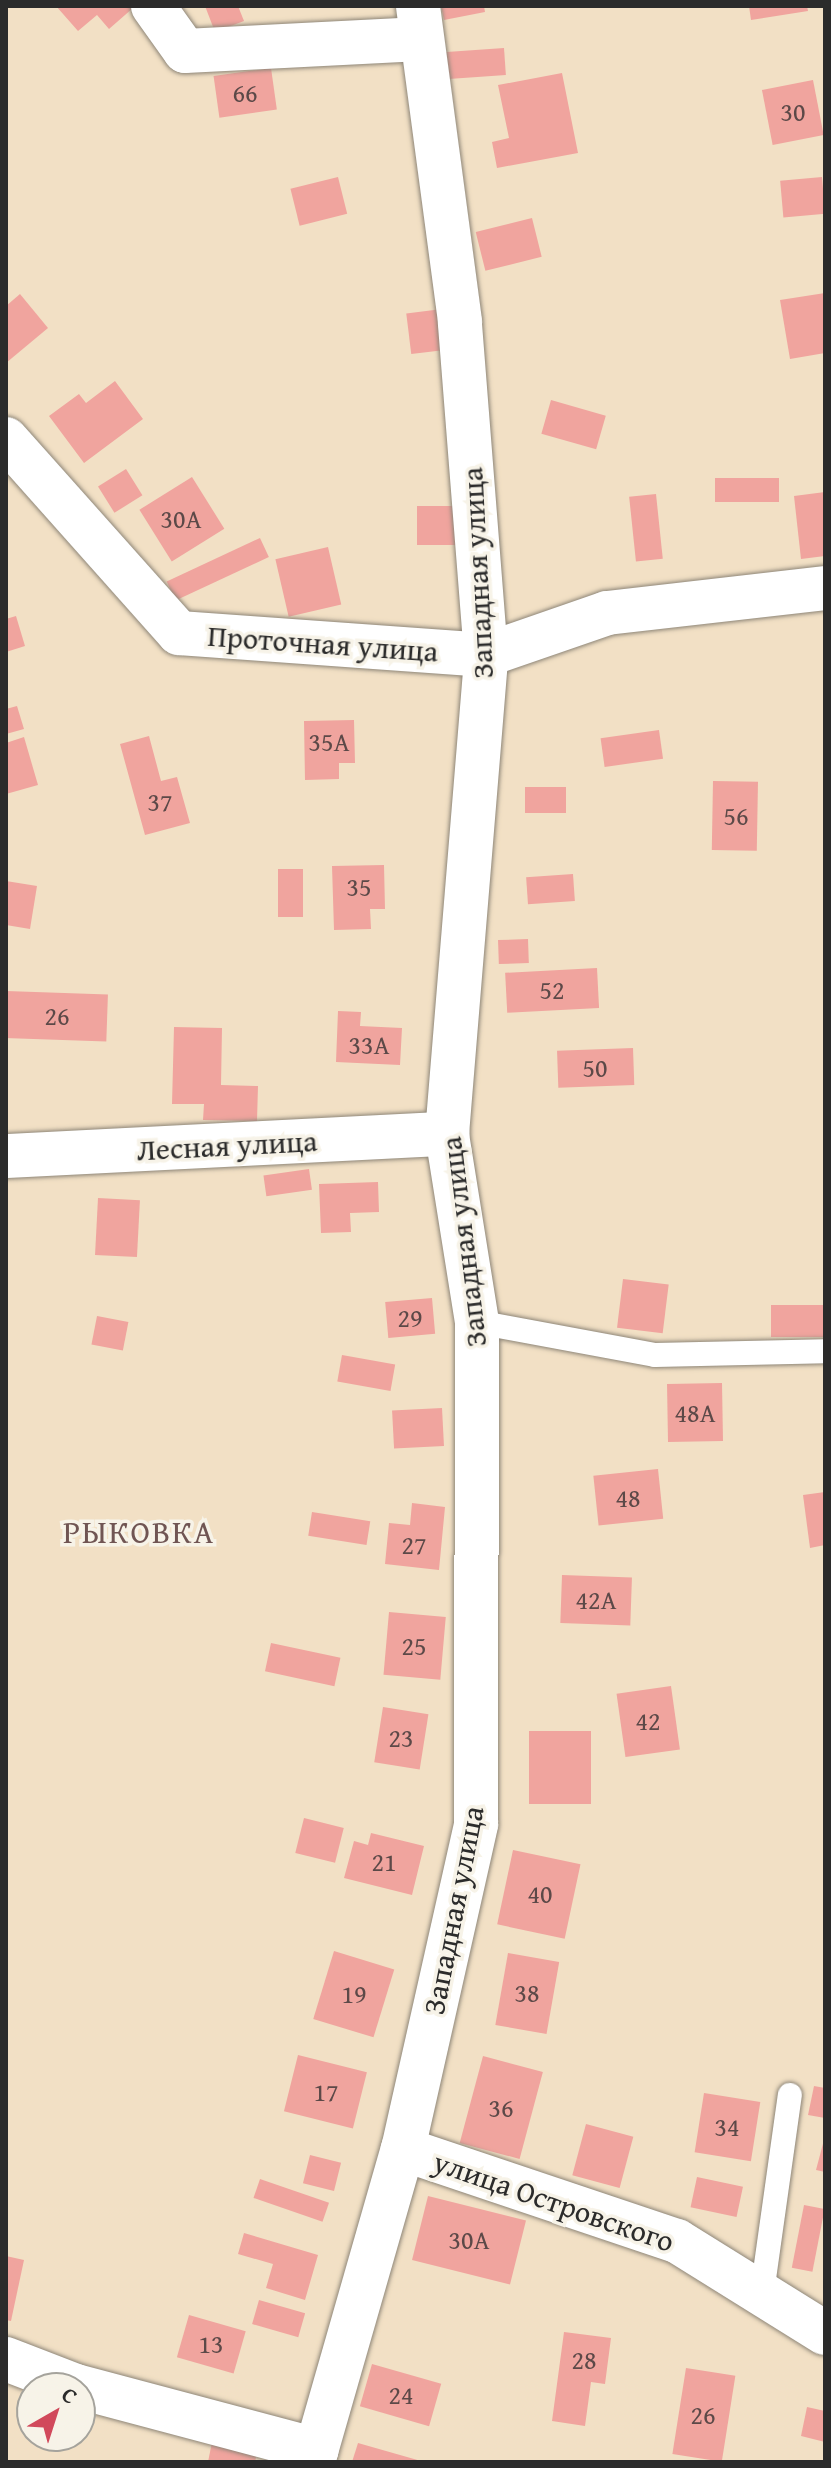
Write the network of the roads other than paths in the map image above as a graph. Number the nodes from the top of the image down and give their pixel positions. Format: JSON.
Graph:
{"nodes":[{"id":1,"x":153,"y":6,"type":"edge"},
{"id":2,"x":420,"y":22,"type":"edge"},
{"id":3,"x":6,"y":439,"type":"edge"},
{"id":4,"x":825,"y":588,"type":"edge"},
{"id":5,"x":486,"y":655,"type":"junction"},
{"id":6,"x":447,"y":1134,"type":"junction"},
{"id":7,"x":6,"y":1156,"type":"edge"},
{"id":8,"x":477,"y":1322,"type":"junction"},
{"id":9,"x":825,"y":1351,"type":"edge"},
{"id":10,"x":790,"y":2095,"type":"dead end"},
{"id":11,"x":403,"y":2149,"type":"junction"},
{"id":12,"x":762,"y":2293,"type":"junction"},
{"id":13,"x":825,"y":2333,"type":"edge"},
{"id":14,"x":6,"y":2359,"type":"edge"},
{"id":15,"x":315,"y":2456,"type":"edge"}],
"edges":[{"from":1,"to":2,"type":"street"},
{"from":2,"to":5,"type":"street","name":"Западная улица"},
{"from":3,"to":5,"type":"street","name":"Проточная улица"},
{"from":4,"to":5,"type":"street"},
{"from":5,"to":6,"type":"street","name":"Западная улица"},
{"from":6,"to":7,"type":"street","name":"Лесная улица"},
{"from":6,"to":8,"type":"street","name":"Западная улица"},
{"from":8,"to":9,"type":"lane"},
{"from":8,"to":11,"type":"street","name":"Западная улица"},
{"from":10,"to":12,"type":"lane"},
{"from":11,"to":12,"type":"street","name":"улица Островского"},
{"from":11,"to":15,"type":"street","name":"Западная улица"},
{"from":12,"to":13,"type":"street","name":"улица Островского"},
{"from":14,"to":15,"type":"street"}]}
